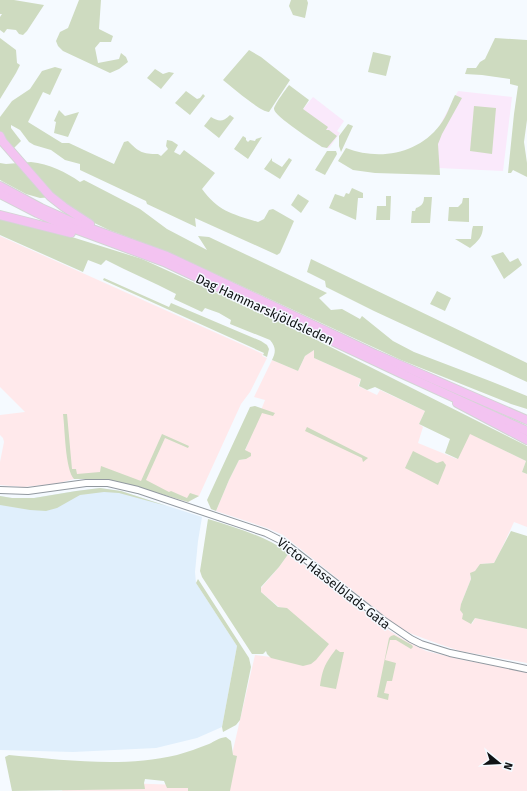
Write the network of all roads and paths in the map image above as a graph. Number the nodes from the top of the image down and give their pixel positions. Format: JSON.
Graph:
{"nodes":[{"id":1,"x":1,"y":139,"type":"edge"},
{"id":2,"x":0,"y":186,"type":"edge"},
{"id":3,"x":0,"y":194,"type":"edge"},
{"id":4,"x":0,"y":215,"type":"edge"},
{"id":5,"x":101,"y":231,"type":"junction"},
{"id":6,"x":110,"y":242,"type":"junction"},
{"id":7,"x":401,"y":370,"type":"junction"},
{"id":8,"x":527,"y":415,"type":"edge"},
{"id":9,"x":527,"y":420,"type":"edge"},
{"id":10,"x":527,"y":431,"type":"edge"},
{"id":11,"x":527,"y":440,"type":"edge"},
{"id":12,"x":0,"y":490,"type":"edge"},
{"id":13,"x":527,"y":669,"type":"edge"}],
"edges":[{"from":1,"to":5,"type":"main road"},
{"from":2,"to":5,"type":"main road","name":"Dag Hammarskjöldsleden"},
{"from":3,"to":6,"type":"main road","name":"Dag Hammarskjöldsleden"},
{"from":4,"to":6,"type":"main road"},
{"from":5,"to":7,"type":"main road","name":"Dag Hammarskjöldsleden"},
{"from":6,"to":7,"type":"main road","name":"Dag Hammarskjöldsleden"},
{"from":7,"to":8,"type":"main road"},
{"from":7,"to":9,"type":"main road","name":"Dag Hammarskjöldsleden"},
{"from":7,"to":10,"type":"main road","name":"Dag Hammarskjöldsleden"},
{"from":7,"to":11,"type":"main road"},
{"from":12,"to":13,"type":"street","name":"Victor Hasselblads Gata"}]}
